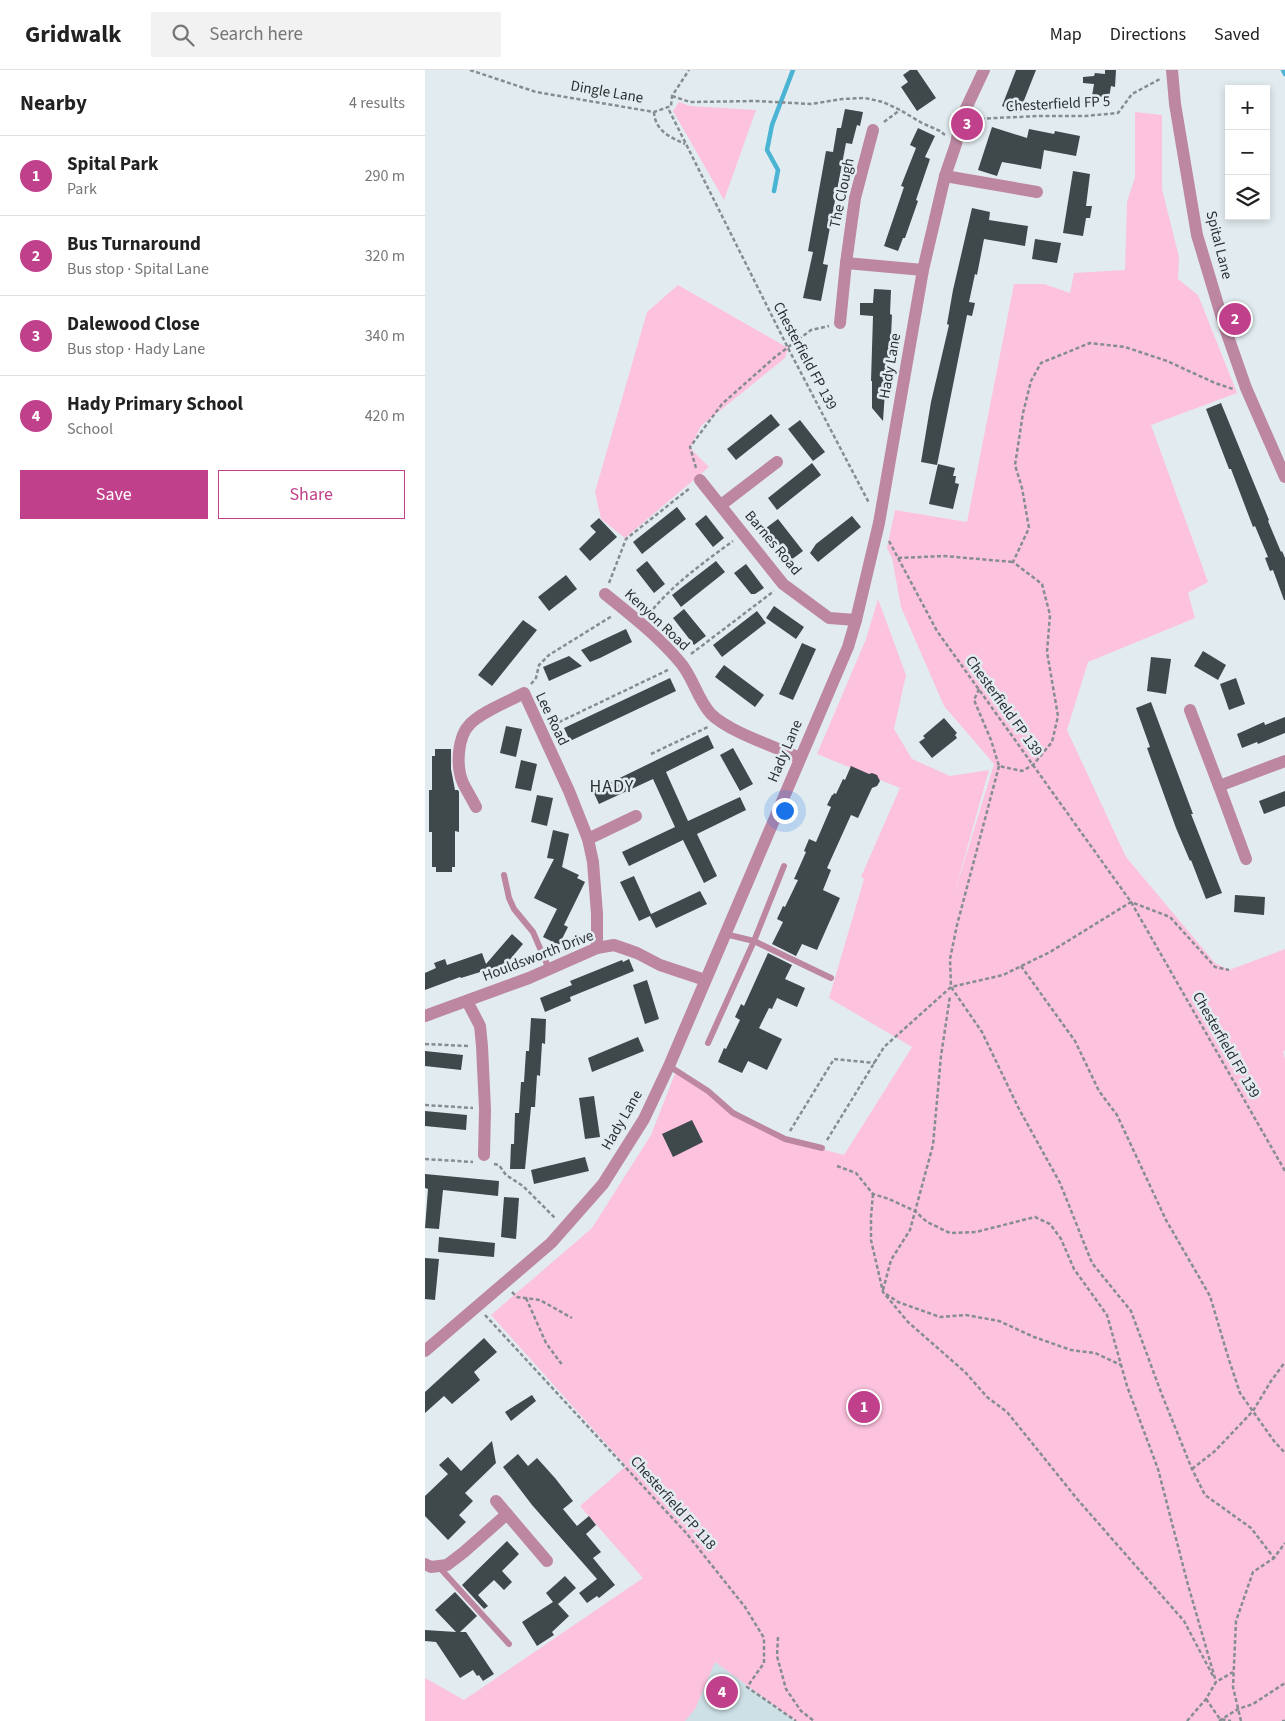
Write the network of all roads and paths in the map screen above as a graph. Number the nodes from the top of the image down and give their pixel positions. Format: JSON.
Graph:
{"nodes":[{"id":1,"x":470,"y":70,"type":"edge"},
{"id":2,"x":689,"y":70,"type":"edge"},
{"id":3,"x":984,"y":70,"type":"edge"},
{"id":4,"x":1172,"y":71,"type":"edge"},
{"id":5,"x":672,"y":96,"type":"junction"},
{"id":6,"x":669,"y":110,"type":"dead end"},
{"id":7,"x":901,"y":110,"type":"junction"},
{"id":8,"x":654,"y":112,"type":"junction"},
{"id":9,"x":961,"y":119,"type":"junction"},
{"id":10,"x":873,"y":130,"type":"joint"},
{"id":11,"x":686,"y":144,"type":"junction"},
{"id":12,"x":956,"y":144,"type":"junction"},
{"id":13,"x":945,"y":176,"type":"junction"},
{"id":14,"x":1037,"y":192,"type":"dead end"},
{"id":15,"x":845,"y":263,"type":"junction"},
{"id":16,"x":923,"y":270,"type":"junction"},
{"id":17,"x":840,"y":323,"type":"joint"},
{"id":18,"x":788,"y":348,"type":"junction"},
{"id":19,"x":1246,"y":388,"type":"junction"},
{"id":20,"x":777,"y":462,"type":"dead end"},
{"id":21,"x":1285,"y":477,"type":"edge"},
{"id":22,"x":700,"y":480,"type":"junction"},
{"id":23,"x":721,"y":505,"type":"junction"},
{"id":24,"x":879,"y":523,"type":"junction"},
{"id":25,"x":743,"y":534,"type":"junction"},
{"id":26,"x":897,"y":558,"type":"junction"},
{"id":27,"x":1013,"y":562,"type":"junction"},
{"id":28,"x":783,"y":584,"type":"junction"},
{"id":29,"x":605,"y":594,"type":"joint"},
{"id":30,"x":622,"y":608,"type":"junction"},
{"id":31,"x":856,"y":620,"type":"junction"},
{"id":32,"x":641,"y":624,"type":"junction"},
{"id":33,"x":681,"y":662,"type":"junction"},
{"id":34,"x":979,"y":689,"type":"junction"},
{"id":35,"x":524,"y":693,"type":"junction"},
{"id":36,"x":1190,"y":710,"type":"dead end"},
{"id":37,"x":720,"y":721,"type":"junction"},
{"id":38,"x":540,"y":731,"type":"junction"},
{"id":39,"x":651,"y":754,"type":"dead end"},
{"id":40,"x":800,"y":758,"type":"junction"},
{"id":41,"x":1285,"y":761,"type":"edge"},
{"id":42,"x":1033,"y":765,"type":"junction"},
{"id":43,"x":999,"y":766,"type":"junction"},
{"id":44,"x":1219,"y":786,"type":"junction"},
{"id":45,"x":476,"y":807,"type":"dead end"},
{"id":46,"x":636,"y":816,"type":"dead end"},
{"id":47,"x":588,"y":840,"type":"junction"},
{"id":48,"x":1246,"y":859,"type":"dead end"},
{"id":49,"x":784,"y":866,"type":"dead end"},
{"id":50,"x":504,"y":875,"type":"dead end"},
{"id":51,"x":1131,"y":902,"type":"junction"},
{"id":52,"x":725,"y":934,"type":"junction"},
{"id":53,"x":754,"y":941,"type":"junction"},
{"id":54,"x":597,"y":948,"type":"junction"},
{"id":55,"x":1021,"y":966,"type":"junction"},
{"id":56,"x":549,"y":969,"type":"junction"},
{"id":57,"x":1229,"y":970,"type":"dead end"},
{"id":58,"x":831,"y":978,"type":"dead end"},
{"id":59,"x":705,"y":980,"type":"junction"},
{"id":60,"x":951,"y":988,"type":"junction"},
{"id":61,"x":950,"y":996,"type":"dead end"},
{"id":62,"x":467,"y":1001,"type":"junction"},
{"id":63,"x":425,"y":1016,"type":"edge"},
{"id":64,"x":708,"y":1043,"type":"dead end"},
{"id":65,"x":425,"y":1044,"type":"edge"},
{"id":66,"x":482,"y":1046,"type":"junction"},
{"id":67,"x":875,"y":1063,"type":"junction"},
{"id":68,"x":669,"y":1066,"type":"junction"},
{"id":69,"x":425,"y":1105,"type":"edge"},
{"id":70,"x":485,"y":1109,"type":"junction"},
{"id":71,"x":785,"y":1139,"type":"junction"},
{"id":72,"x":822,"y":1148,"type":"joint"},
{"id":73,"x":425,"y":1159,"type":"edge"},
{"id":74,"x":484,"y":1160,"type":"junction"},
{"id":75,"x":837,"y":1166,"type":"dead end"},
{"id":76,"x":1285,"y":1171,"type":"edge"},
{"id":77,"x":873,"y":1194,"type":"junction"},
{"id":78,"x":915,"y":1211,"type":"junction"},
{"id":79,"x":565,"y":1228,"type":"junction"},
{"id":80,"x":883,"y":1292,"type":"junction"},
{"id":81,"x":517,"y":1297,"type":"dead end"},
{"id":82,"x":526,"y":1298,"type":"junction"},
{"id":83,"x":478,"y":1306,"type":"junction"},
{"id":84,"x":572,"y":1318,"type":"dead end"},
{"id":85,"x":425,"y":1351,"type":"edge"},
{"id":86,"x":1285,"y":1362,"type":"edge"},
{"id":87,"x":1121,"y":1365,"type":"junction"},
{"id":88,"x":563,"y":1366,"type":"dead end"},
{"id":89,"x":1253,"y":1411,"type":"junction"},
{"id":90,"x":1285,"y":1453,"type":"edge"},
{"id":91,"x":1192,"y":1469,"type":"junction"},
{"id":92,"x":496,"y":1502,"type":"dead end"},
{"id":93,"x":507,"y":1514,"type":"junction"},
{"id":94,"x":1285,"y":1543,"type":"edge"},
{"id":95,"x":1274,"y":1558,"type":"junction"},
{"id":96,"x":547,"y":1561,"type":"dead end"},
{"id":97,"x":425,"y":1564,"type":"edge"},
{"id":98,"x":438,"y":1566,"type":"junction"},
{"id":99,"x":778,"y":1637,"type":"dead end"},
{"id":100,"x":509,"y":1644,"type":"dead end"},
{"id":101,"x":1233,"y":1672,"type":"junction"},
{"id":102,"x":1216,"y":1682,"type":"junction"},
{"id":103,"x":1285,"y":1683,"type":"edge"},
{"id":104,"x":1206,"y":1699,"type":"junction"},
{"id":105,"x":1238,"y":1709,"type":"junction"},
{"id":106,"x":1220,"y":1720,"type":"edge"},
{"id":107,"x":796,"y":1721,"type":"edge"},
{"id":108,"x":814,"y":1721,"type":"edge"},
{"id":109,"x":1187,"y":1721,"type":"edge"},
{"id":110,"x":1231,"y":1721,"type":"edge"},
{"id":111,"x":1241,"y":1721,"type":"edge"}],
"edges":[{"from":1,"to":8,"type":"path","name":"Dingle Lane"},
{"from":2,"to":5,"type":"path","name":"Dingle Lane"},
{"from":3,"to":9,"type":"street","name":"Hady Lane"},
{"from":4,"to":9,"type":"path","name":"Chesterfield FP 5"},
{"from":4,"to":19,"type":"street","name":"Spital Lane"},
{"from":5,"to":7,"type":"path"},
{"from":5,"to":8,"type":"path","name":"Dingle Lane"},
{"from":6,"to":11,"type":"path","name":"Chesterfield FP 139"},
{"from":7,"to":10,"type":"path"},
{"from":7,"to":12,"type":"path"},
{"from":8,"to":11,"type":"path"},
{"from":9,"to":12,"type":"street","name":"Hady Lane"},
{"from":10,"to":15,"type":"street","name":"The Clough"},
{"from":11,"to":18,"type":"path","name":"Chesterfield FP 139"},
{"from":12,"to":13,"type":"street","name":"Hady Lane"},
{"from":13,"to":14,"type":"street"},
{"from":13,"to":16,"type":"street","name":"Hady Lane"},
{"from":15,"to":16,"type":"street"},
{"from":15,"to":17,"type":"street","name":"The Clough"},
{"from":16,"to":24,"type":"street","name":"Hady Lane"},
{"from":17,"to":18,"type":"path"},
{"from":18,"to":22,"type":"path"},
{"from":18,"to":24,"type":"path","name":"Chesterfield FP 139"},
{"from":19,"to":21,"type":"street","name":"Spital Lane"},
{"from":19,"to":27,"type":"path"},
{"from":20,"to":23,"type":"street","name":"Barnes Road"},
{"from":22,"to":23,"type":"street","name":"Barnes Road"},
{"from":22,"to":29,"type":"path"},
{"from":23,"to":25,"type":"street","name":"Barnes Road"},
{"from":24,"to":26,"type":"path","name":"Chesterfield FP 139"},
{"from":24,"to":31,"type":"street","name":"Hady Lane"},
{"from":25,"to":28,"type":"street","name":"Barnes Road"},
{"from":25,"to":32,"type":"path"},
{"from":26,"to":27,"type":"path"},
{"from":26,"to":34,"type":"path","name":"Chesterfield FP 139"},
{"from":27,"to":42,"type":"path"},
{"from":28,"to":31,"type":"street","name":"Barnes Road"},
{"from":28,"to":33,"type":"path"},
{"from":29,"to":30,"type":"street","name":"Kenyon Road"},
{"from":30,"to":32,"type":"street","name":"Kenyon Road"},
{"from":30,"to":35,"type":"path"},
{"from":31,"to":40,"type":"street","name":"Hady Lane"},
{"from":32,"to":33,"type":"street","name":"Kenyon Road"},
{"from":33,"to":37,"type":"street","name":"Kenyon Road"},
{"from":33,"to":38,"type":"path"},
{"from":34,"to":42,"type":"path","name":"Chesterfield FP 139"},
{"from":34,"to":43,"type":"path"},
{"from":35,"to":38,"type":"street","name":"Lee Road"},
{"from":35,"to":45,"type":"street","name":"Lee Road"},
{"from":36,"to":44,"type":"street"},
{"from":37,"to":39,"type":"path"},
{"from":37,"to":40,"type":"street","name":"Kenyon Road"},
{"from":38,"to":47,"type":"street","name":"Lee Road"},
{"from":40,"to":52,"type":"street","name":"Hady Lane"},
{"from":41,"to":44,"type":"street"},
{"from":42,"to":43,"type":"path"},
{"from":42,"to":51,"type":"path","name":"Chesterfield FP 139"},
{"from":43,"to":60,"type":"path"},
{"from":44,"to":48,"type":"street"},
{"from":46,"to":47,"type":"street"},
{"from":47,"to":54,"type":"street","name":"Lee Road"},
{"from":49,"to":53,"type":"lane"},
{"from":50,"to":56,"type":"lane"},
{"from":51,"to":55,"type":"path"},
{"from":51,"to":57,"type":"path"},
{"from":51,"to":76,"type":"path","name":"Chesterfield FP 139"},
{"from":52,"to":53,"type":"lane"},
{"from":52,"to":59,"type":"street","name":"Hady Lane"},
{"from":53,"to":58,"type":"lane"},
{"from":53,"to":64,"type":"lane"},
{"from":54,"to":56,"type":"street","name":"Houldsworth Drive"},
{"from":54,"to":59,"type":"street","name":"Houldsworth Drive"},
{"from":55,"to":60,"type":"path"},
{"from":55,"to":89,"type":"path"},
{"from":56,"to":62,"type":"street","name":"Houldsworth Drive"},
{"from":59,"to":68,"type":"street","name":"Hady Lane"},
{"from":60,"to":67,"type":"path"},
{"from":60,"to":91,"type":"path"},
{"from":61,"to":78,"type":"path"},
{"from":62,"to":63,"type":"street","name":"Houldsworth Drive"},
{"from":62,"to":66,"type":"street"},
{"from":65,"to":66,"type":"path"},
{"from":66,"to":70,"type":"street"},
{"from":67,"to":71,"type":"path"},
{"from":67,"to":72,"type":"path"},
{"from":68,"to":71,"type":"lane"},
{"from":68,"to":79,"type":"street","name":"Hady Lane"},
{"from":69,"to":70,"type":"path"},
{"from":70,"to":74,"type":"street"},
{"from":71,"to":72,"type":"lane"},
{"from":73,"to":74,"type":"path"},
{"from":74,"to":79,"type":"path"},
{"from":75,"to":77,"type":"path"},
{"from":77,"to":78,"type":"path"},
{"from":77,"to":80,"type":"path"},
{"from":78,"to":80,"type":"path"},
{"from":78,"to":87,"type":"path"},
{"from":79,"to":83,"type":"street","name":"Hady Lane"},
{"from":80,"to":87,"type":"path"},
{"from":80,"to":102,"type":"path"},
{"from":81,"to":82,"type":"path"},
{"from":82,"to":84,"type":"path"},
{"from":82,"to":88,"type":"path"},
{"from":83,"to":85,"type":"street","name":"Hady Lane"},
{"from":83,"to":107,"type":"path","name":"Chesterfield FP 118"},
{"from":86,"to":89,"type":"path"},
{"from":87,"to":102,"type":"path"},
{"from":89,"to":90,"type":"path"},
{"from":89,"to":91,"type":"path"},
{"from":91,"to":95,"type":"path"},
{"from":92,"to":93,"type":"street"},
{"from":93,"to":96,"type":"street"},
{"from":93,"to":98,"type":"street"},
{"from":94,"to":95,"type":"path"},
{"from":95,"to":101,"type":"path"},
{"from":97,"to":98,"type":"street"},
{"from":98,"to":100,"type":"lane"},
{"from":99,"to":108,"type":"path"},
{"from":101,"to":102,"type":"path"},
{"from":101,"to":105,"type":"path"},
{"from":102,"to":104,"type":"path"},
{"from":103,"to":105,"type":"path"},
{"from":104,"to":106,"type":"path"},
{"from":104,"to":109,"type":"path"},
{"from":105,"to":106,"type":"path"},
{"from":105,"to":111,"type":"path"},
{"from":106,"to":110,"type":"path"}]}
